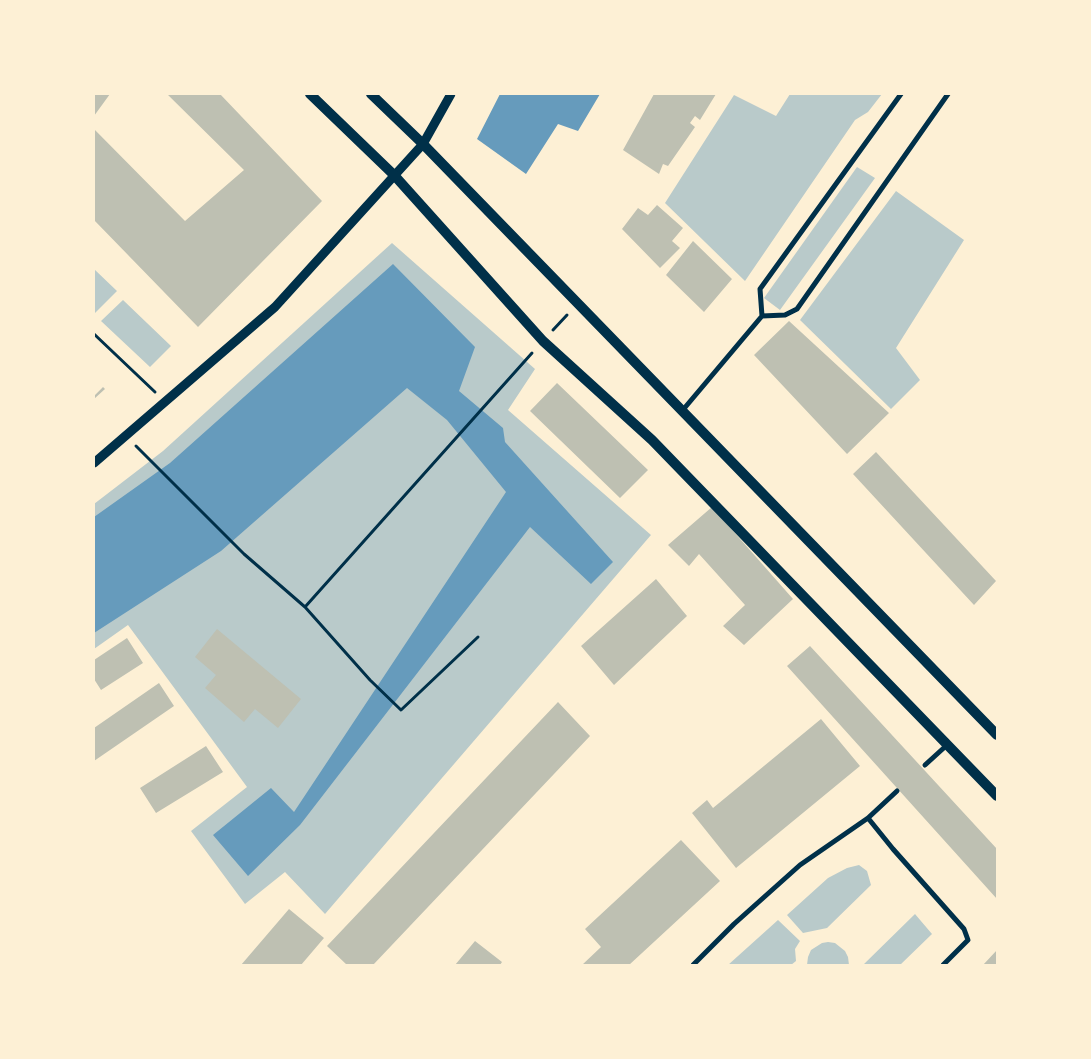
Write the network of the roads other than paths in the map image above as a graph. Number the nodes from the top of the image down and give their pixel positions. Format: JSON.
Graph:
{"nodes":[{"id":1,"x":310,"y":94,"type":"edge"},
{"id":2,"x":371,"y":94,"type":"edge"},
{"id":3,"x":451,"y":94,"type":"edge"},
{"id":4,"x":901,"y":94,"type":"edge"},
{"id":5,"x":948,"y":94,"type":"edge"},
{"id":6,"x":423,"y":144,"type":"junction"},
{"id":7,"x":394,"y":175,"type":"junction"},
{"id":8,"x":762,"y":316,"type":"junction"},
{"id":9,"x":682,"y":410,"type":"junction"},
{"id":10,"x":94,"y":463,"type":"edge"},
{"id":11,"x":997,"y":735,"type":"edge"},
{"id":12,"x":947,"y":745,"type":"junction"},
{"id":13,"x":925,"y":765,"type":"dead end"},
{"id":14,"x":897,"y":791,"type":"dead end"},
{"id":15,"x":997,"y":796,"type":"edge"},
{"id":16,"x":868,"y":818,"type":"junction"},
{"id":17,"x":693,"y":965,"type":"edge"},
{"id":18,"x":943,"y":965,"type":"edge"}],
"edges":[{"from":1,"to":7,"type":"main road"},
{"from":2,"to":6,"type":"main road"},
{"from":3,"to":6,"type":"street"},
{"from":4,"to":8,"type":"street"},
{"from":5,"to":8,"type":"street"},
{"from":6,"to":7,"type":"street"},
{"from":6,"to":9,"type":"main road"},
{"from":7,"to":10,"type":"street"},
{"from":7,"to":12,"type":"main road"},
{"from":8,"to":9,"type":"street"},
{"from":9,"to":11,"type":"main road"},
{"from":12,"to":13,"type":"street"},
{"from":12,"to":15,"type":"main road"},
{"from":14,"to":16,"type":"street"},
{"from":16,"to":17,"type":"street"},
{"from":16,"to":18,"type":"street"}]}
